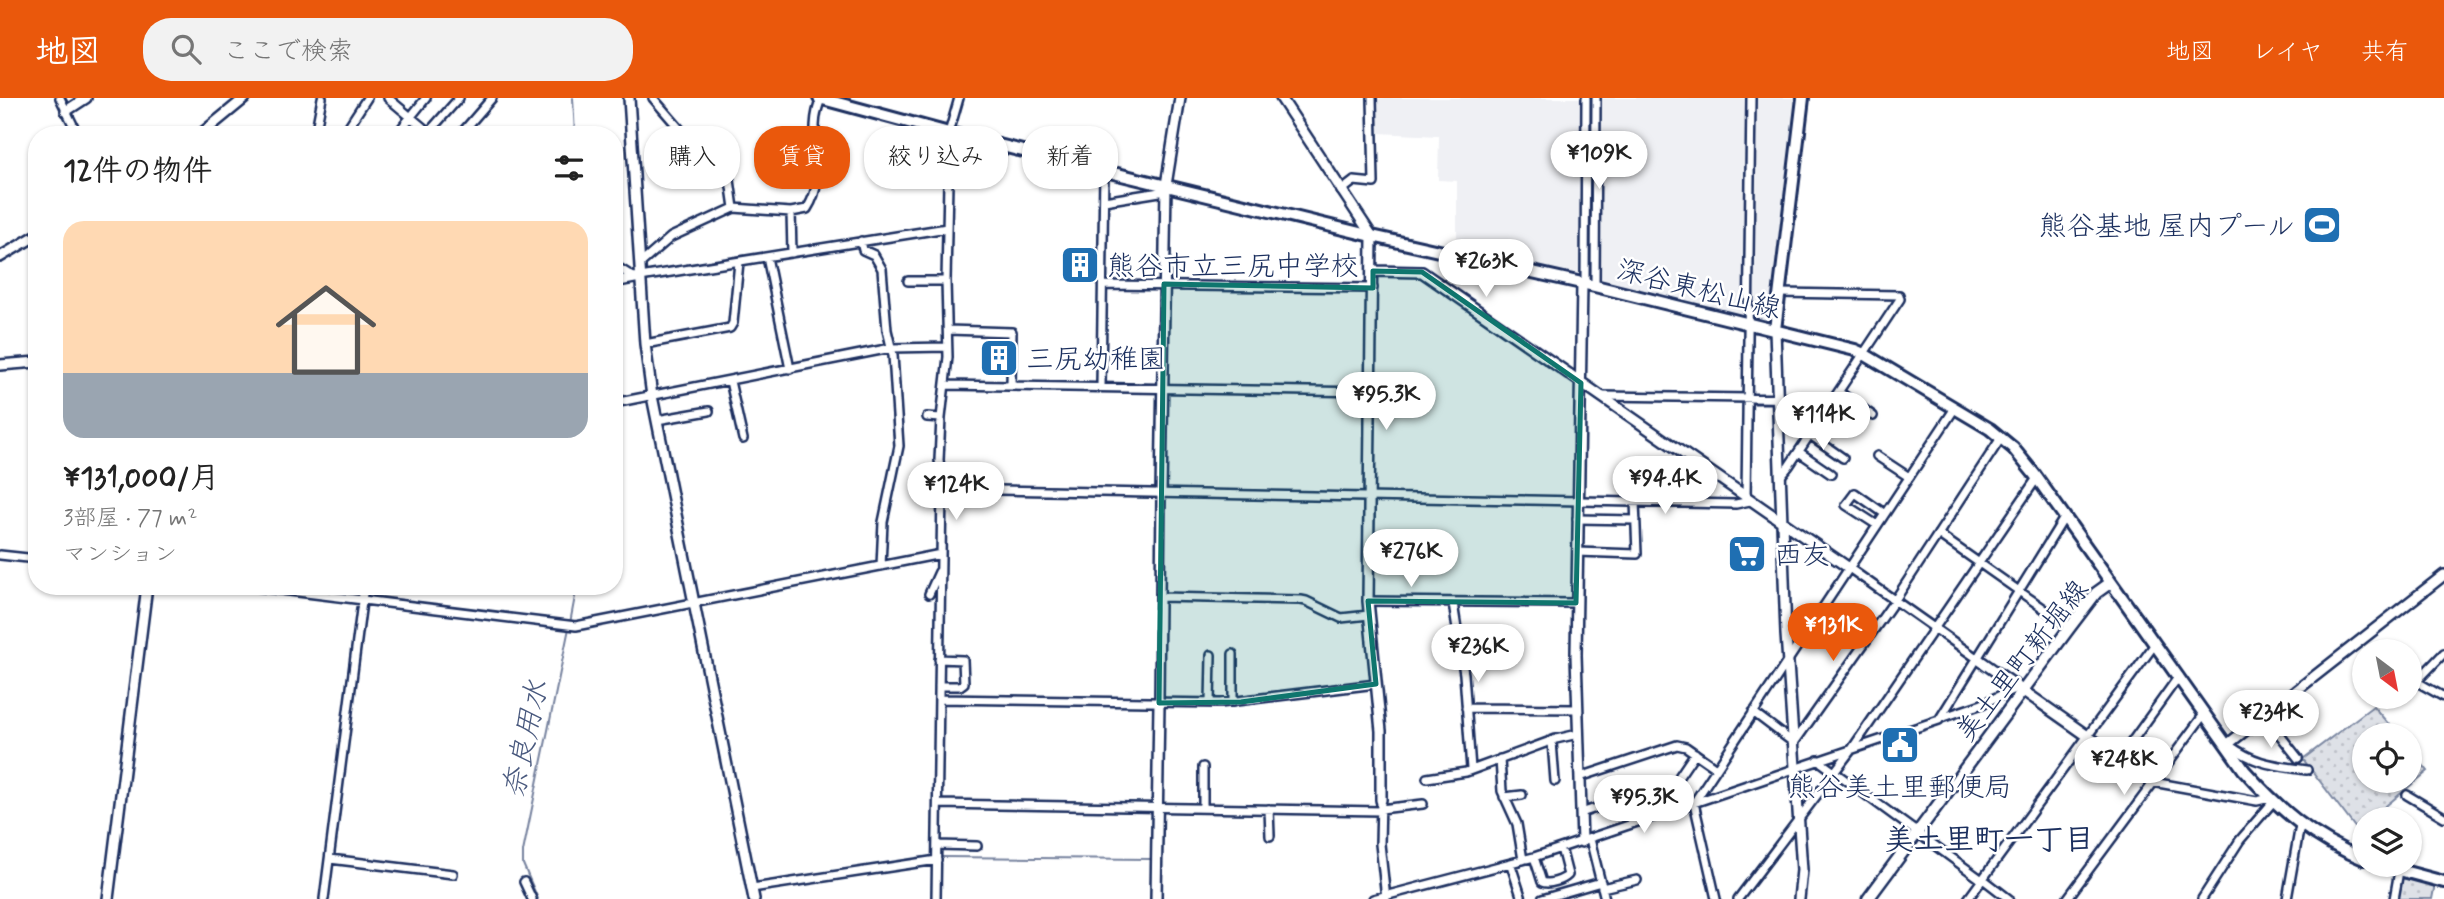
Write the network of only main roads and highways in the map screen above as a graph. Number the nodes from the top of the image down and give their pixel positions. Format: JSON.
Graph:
{"nodes":[{"id":1,"x":820,"y":98,"type":"edge"},
{"id":2,"x":1803,"y":98,"type":"edge"},
{"id":3,"x":848,"y":103,"type":"edge"},
{"id":4,"x":1775,"y":330,"type":"junction"},
{"id":5,"x":2110,"y":583,"type":"junction"},
{"id":6,"x":2352,"y":854,"type":"edge"},
{"id":7,"x":2422,"y":877,"type":"edge"},
{"id":8,"x":2444,"y":882,"type":"edge"},
{"id":9,"x":1868,"y":899,"type":"edge"}],
"edges":[{"from":1,"to":3,"type":"main road","name":"深谷東松山線"},
{"from":2,"to":4,"type":"main road"},
{"from":3,"to":4,"type":"main road","name":"深谷東松山線"},
{"from":4,"to":5,"type":"main road","name":"深谷東松山線"},
{"from":5,"to":6,"type":"main road","name":"深谷東松山線"},
{"from":5,"to":9,"type":"main road","name":"美土里町新堀線"},
{"from":7,"to":8,"type":"main road"}]}
